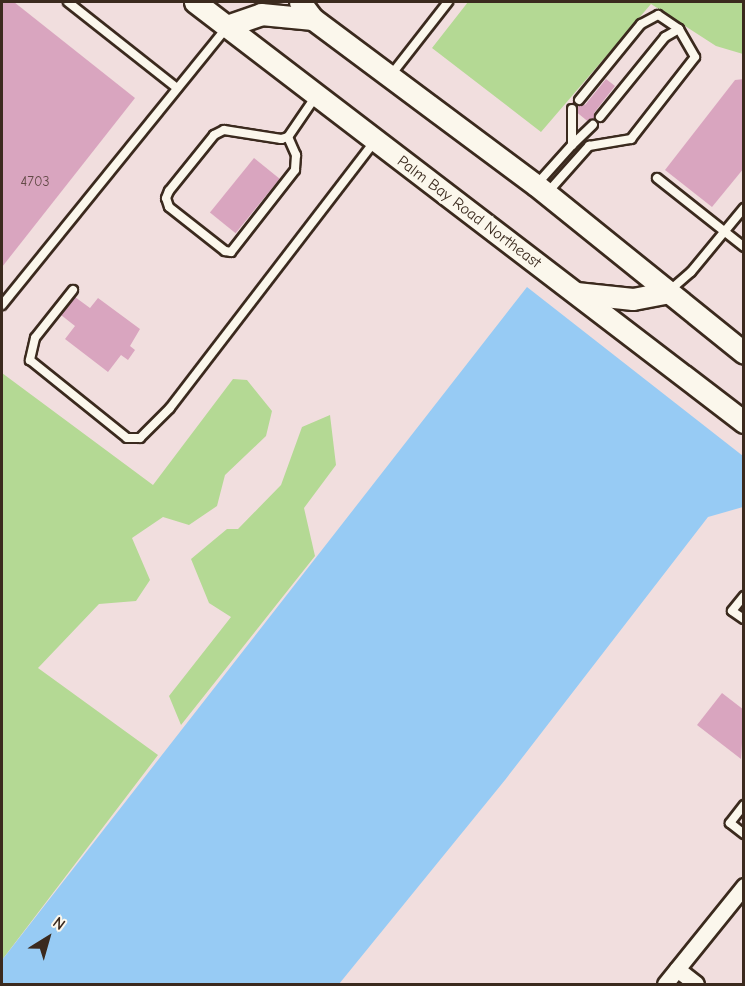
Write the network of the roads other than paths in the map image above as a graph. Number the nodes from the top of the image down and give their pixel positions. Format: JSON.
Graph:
{"nodes":[{"id":1,"x":68,"y":2,"type":"edge"},
{"id":2,"x":195,"y":2,"type":"edge"},
{"id":3,"x":300,"y":2,"type":"edge"},
{"id":4,"x":448,"y":2,"type":"edge"},
{"id":5,"x":313,"y":19,"type":"junction"},
{"id":6,"x":227,"y":26,"type":"junction"},
{"id":7,"x":679,"y":29,"type":"junction"},
{"id":8,"x":390,"y":76,"type":"junction"},
{"id":9,"x":177,"y":88,"type":"junction"},
{"id":10,"x":317,"y":95,"type":"junction"},
{"id":11,"x":579,"y":100,"type":"dead end"},
{"id":12,"x":572,"y":109,"type":"dead end"},
{"id":13,"x":600,"y":117,"type":"dead end"},
{"id":14,"x":592,"y":125,"type":"dead end"},
{"id":15,"x":288,"y":137,"type":"junction"},
{"id":16,"x":376,"y":140,"type":"junction"},
{"id":17,"x":572,"y":145,"type":"junction"},
{"id":18,"x":657,"y":178,"type":"dead end"},
{"id":19,"x":541,"y":189,"type":"junction"},
{"id":20,"x":744,"y":208,"type":"edge"},
{"id":21,"x":724,"y":232,"type":"junction"},
{"id":22,"x":744,"y":247,"type":"edge"},
{"id":23,"x":73,"y":290,"type":"dead end"},
{"id":24,"x":668,"y":292,"type":"junction"},
{"id":25,"x":576,"y":293,"type":"junction"},
{"id":26,"x":2,"y":305,"type":"edge"},
{"id":27,"x":744,"y":353,"type":"edge"},
{"id":28,"x":744,"y":422,"type":"edge"},
{"id":29,"x":744,"y":596,"type":"edge"},
{"id":30,"x":744,"y":619,"type":"edge"},
{"id":31,"x":744,"y":805,"type":"edge"},
{"id":32,"x":744,"y":834,"type":"edge"},
{"id":33,"x":744,"y":886,"type":"edge"},
{"id":34,"x":677,"y":969,"type":"junction"},
{"id":35,"x":665,"y":984,"type":"edge"},
{"id":36,"x":696,"y":984,"type":"edge"}],
"edges":[{"from":1,"to":9,"type":"lane"},
{"from":2,"to":6,"type":"main road","name":"Palm Bay Road Northeast"},
{"from":3,"to":5,"type":"main road"},
{"from":4,"to":8,"type":"lane"},
{"from":5,"to":6,"type":"main road"},
{"from":5,"to":8,"type":"main road"},
{"from":6,"to":9,"type":"lane"},
{"from":6,"to":10,"type":"main road","name":"Palm Bay Road Northeast"},
{"from":7,"to":11,"type":"lane"},
{"from":7,"to":13,"type":"lane"},
{"from":7,"to":19,"type":"lane"},
{"from":8,"to":19,"type":"main road"},
{"from":9,"to":26,"type":"lane"},
{"from":10,"to":15,"type":"lane"},
{"from":10,"to":16,"type":"main road","name":"Palm Bay Road Northeast"},
{"from":12,"to":17,"type":"lane"},
{"from":14,"to":17,"type":"lane"},
{"from":15,"to":15,"type":"lane"},
{"from":16,"to":23,"type":"lane"},
{"from":16,"to":25,"type":"main road","name":"Palm Bay Road Northeast"},
{"from":17,"to":19,"type":"lane"},
{"from":18,"to":21,"type":"lane"},
{"from":19,"to":24,"type":"main road"},
{"from":20,"to":21,"type":"lane"},
{"from":21,"to":22,"type":"lane"},
{"from":21,"to":24,"type":"lane"},
{"from":24,"to":25,"type":"main road"},
{"from":24,"to":27,"type":"main road"},
{"from":25,"to":28,"type":"main road","name":"Palm Bay Road Northeast"},
{"from":29,"to":30,"type":"lane"},
{"from":31,"to":32,"type":"lane"},
{"from":33,"to":34,"type":"street"},
{"from":34,"to":35,"type":"street"},
{"from":34,"to":36,"type":"street"}]}
